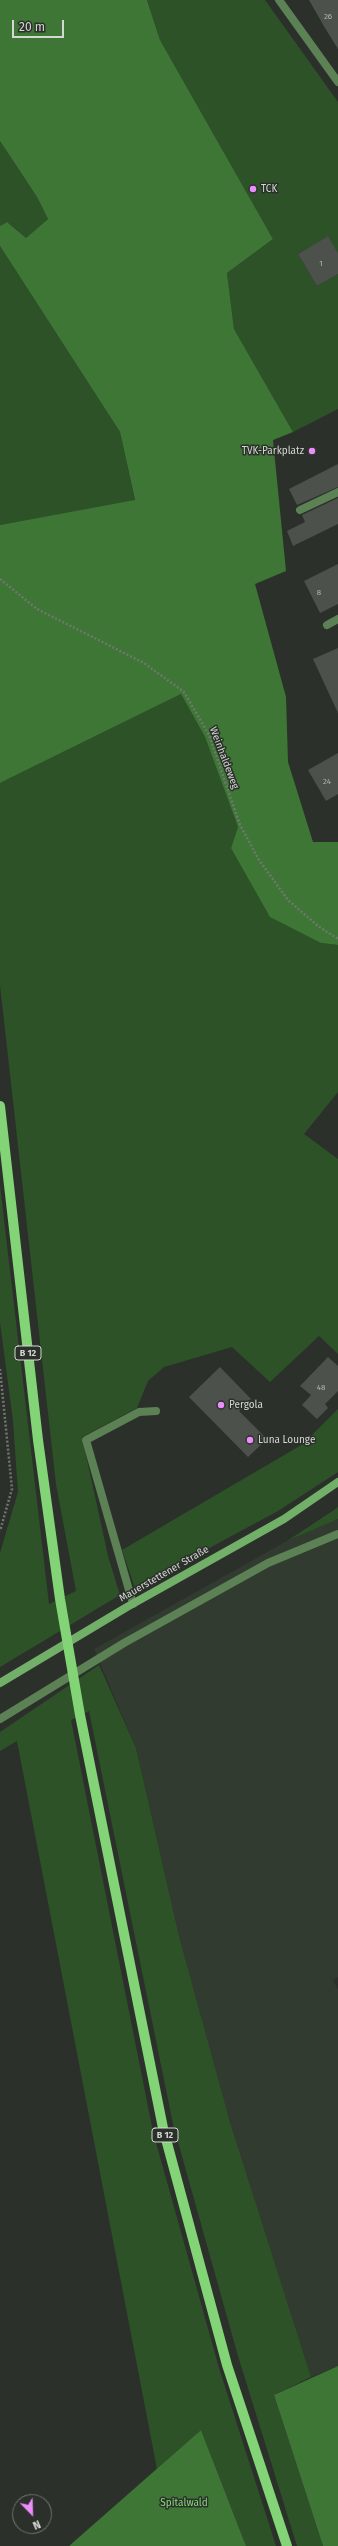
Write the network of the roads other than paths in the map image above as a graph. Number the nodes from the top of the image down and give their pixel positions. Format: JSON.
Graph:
{"nodes":[{"id":1,"x":279,"y":0,"type":"edge"},
{"id":2,"x":338,"y":82,"type":"edge"},
{"id":3,"x":338,"y":492,"type":"edge"},
{"id":4,"x":300,"y":510,"type":"dead end"},
{"id":5,"x":338,"y":619,"type":"edge"},
{"id":6,"x":327,"y":625,"type":"dead end"},
{"id":7,"x":0,"y":1106,"type":"edge"},
{"id":8,"x":156,"y":1411,"type":"dead end"},
{"id":9,"x":338,"y":1482,"type":"edge"},
{"id":10,"x":338,"y":1534,"type":"edge"},
{"id":11,"x":134,"y":1604,"type":"junction"},
{"id":12,"x":0,"y":1683,"type":"edge"},
{"id":13,"x":0,"y":1719,"type":"edge"},
{"id":14,"x":287,"y":2546,"type":"edge"}],
"edges":[{"from":1,"to":2,"type":"street"},
{"from":3,"to":4,"type":"street"},
{"from":5,"to":6,"type":"street"},
{"from":7,"to":14,"type":"main road","number":"B 12"},
{"from":8,"to":11,"type":"street"},
{"from":9,"to":11,"type":"main road","name":"Mauerstettener Straße"},
{"from":10,"to":13,"type":"street"},
{"from":11,"to":12,"type":"main road","name":"Mauerstettener Straße"}]}
